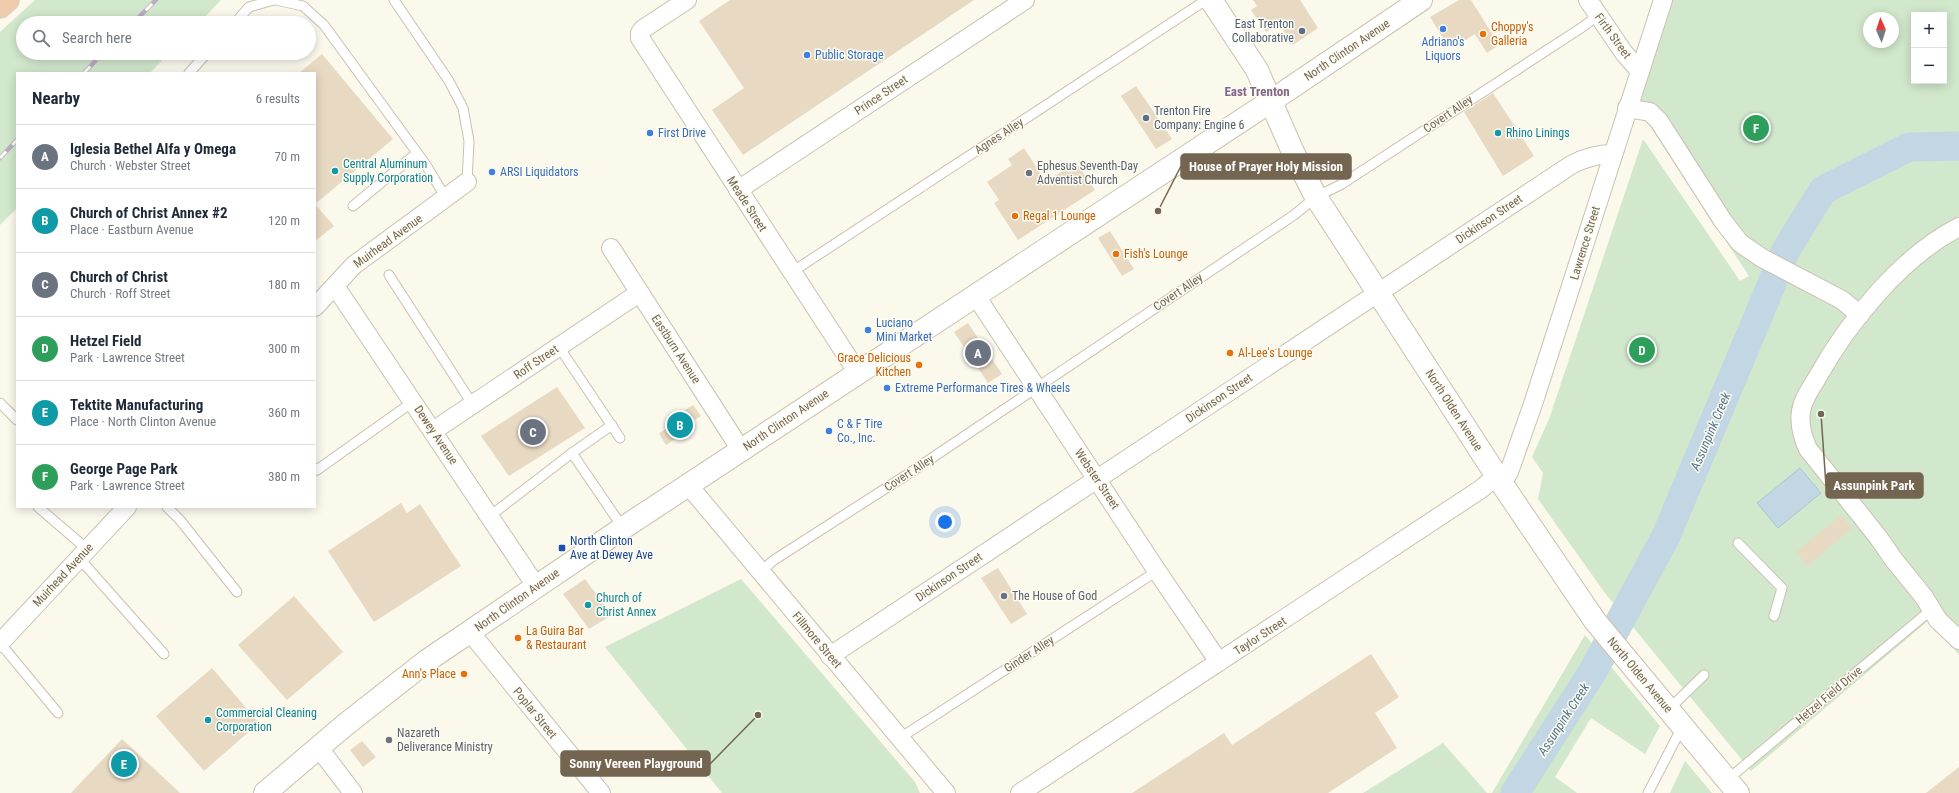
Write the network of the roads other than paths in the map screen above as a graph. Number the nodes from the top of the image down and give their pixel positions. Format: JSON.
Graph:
{"nodes":[{"id":1,"x":8,"y":0,"type":"edge"},
{"id":2,"x":275,"y":0,"type":"edge"},
{"id":3,"x":394,"y":0,"type":"edge"},
{"id":4,"x":688,"y":0,"type":"edge"},
{"id":5,"x":1025,"y":0,"type":"edge"},
{"id":6,"x":1206,"y":0,"type":"edge"},
{"id":7,"x":1211,"y":0,"type":"edge"},
{"id":8,"x":1421,"y":0,"type":"edge"},
{"id":9,"x":1588,"y":0,"type":"edge"},
{"id":10,"x":1663,"y":0,"type":"edge"},
{"id":11,"x":0,"y":7,"type":"edge"},
{"id":12,"x":1598,"y":15,"type":"junction"},
{"id":13,"x":241,"y":16,"type":"edge"},
{"id":14,"x":314,"y":16,"type":"edge"},
{"id":15,"x":316,"y":18,"type":"edge"},
{"id":16,"x":201,"y":60,"type":"edge"},
{"id":17,"x":1640,"y":70,"type":"junction"},
{"id":18,"x":190,"y":72,"type":"edge"},
{"id":19,"x":1271,"y":101,"type":"junction"},
{"id":20,"x":1627,"y":108,"type":"junction"},
{"id":21,"x":417,"y":153,"type":"junction"},
{"id":22,"x":1613,"y":154,"type":"junction"},
{"id":23,"x":467,"y":182,"type":"joint"},
{"id":24,"x":738,"y":190,"type":"junction"},
{"id":25,"x":1316,"y":197,"type":"junction"},
{"id":26,"x":446,"y":198,"type":"junction"},
{"id":27,"x":353,"y":206,"type":"dead end"},
{"id":28,"x":1959,"y":227,"type":"edge"},
{"id":29,"x":611,"y":248,"type":"dead end"},
{"id":30,"x":792,"y":272,"type":"junction"},
{"id":31,"x":389,"y":275,"type":"dead end"},
{"id":32,"x":335,"y":286,"type":"junction"},
{"id":33,"x":1378,"y":292,"type":"junction"},
{"id":34,"x":639,"y":293,"type":"junction"},
{"id":35,"x":976,"y":296,"type":"junction"},
{"id":36,"x":316,"y":306,"type":"edge"},
{"id":37,"x":1860,"y":315,"type":"junction"},
{"id":38,"x":559,"y":347,"type":"junction"},
{"id":39,"x":858,"y":373,"type":"junction"},
{"id":40,"x":1036,"y":388,"type":"junction"},
{"id":41,"x":414,"y":401,"type":"junction"},
{"id":42,"x":0,"y":403,"type":"edge"},
{"id":43,"x":472,"y":405,"type":"junction"},
{"id":44,"x":16,"y":419,"type":"edge"},
{"id":45,"x":612,"y":425,"type":"junction"},
{"id":46,"x":433,"y":431,"type":"junction"},
{"id":47,"x":620,"y":438,"type":"dead end"},
{"id":48,"x":741,"y":450,"type":"junction"},
{"id":49,"x":572,"y":453,"type":"junction"},
{"id":50,"x":316,"y":469,"type":"edge"},
{"id":51,"x":1097,"y":479,"type":"junction"},
{"id":52,"x":1500,"y":480,"type":"junction"},
{"id":53,"x":689,"y":486,"type":"junction"},
{"id":54,"x":39,"y":508,"type":"edge"},
{"id":55,"x":126,"y":508,"type":"edge"},
{"id":56,"x":169,"y":508,"type":"edge"},
{"id":57,"x":490,"y":516,"type":"junction"},
{"id":58,"x":623,"y":528,"type":"junction"},
{"id":59,"x":1738,"y":543,"type":"dead end"},
{"id":60,"x":83,"y":553,"type":"junction"},
{"id":61,"x":1157,"y":571,"type":"junction"},
{"id":62,"x":760,"y":572,"type":"junction"},
{"id":63,"x":536,"y":586,"type":"junction"},
{"id":64,"x":237,"y":592,"type":"dead end"},
{"id":65,"x":1931,"y":610,"type":"junction"},
{"id":66,"x":1774,"y":616,"type":"dead end"},
{"id":67,"x":470,"y":632,"type":"junction"},
{"id":68,"x":2,"y":638,"type":"edge"},
{"id":69,"x":1959,"y":640,"type":"edge"},
{"id":70,"x":164,"y":654,"type":"dead end"},
{"id":71,"x":830,"y":656,"type":"junction"},
{"id":72,"x":1219,"y":662,"type":"junction"},
{"id":73,"x":1704,"y":675,"type":"dead end"},
{"id":74,"x":1668,"y":710,"type":"junction"},
{"id":75,"x":58,"y":713,"type":"dead end"},
{"id":76,"x":1682,"y":727,"type":"junction"},
{"id":77,"x":900,"y":738,"type":"junction"},
{"id":78,"x":319,"y":748,"type":"junction"},
{"id":79,"x":1733,"y":787,"type":"edge"},
{"id":80,"x":265,"y":793,"type":"edge"},
{"id":81,"x":353,"y":793,"type":"edge"},
{"id":82,"x":601,"y":793,"type":"edge"},
{"id":83,"x":946,"y":793,"type":"edge"},
{"id":84,"x":1020,"y":793,"type":"edge"},
{"id":85,"x":1648,"y":793,"type":"edge"}],
"edges":[{"from":1,"to":11,"type":"highway"},
{"from":2,"to":13,"type":"lane"},
{"from":2,"to":14,"type":"lane"},
{"from":3,"to":23,"type":"lane"},
{"from":4,"to":24,"type":"street","name":"Meade Street"},
{"from":5,"to":24,"type":"street","name":"Prince Street"},
{"from":6,"to":30,"type":"lane","name":"Agnes Alley"},
{"from":7,"to":19,"type":"street","name":"North Olden Avenue"},
{"from":8,"to":19,"type":"street","name":"North Clinton Avenue"},
{"from":9,"to":12,"type":"street","name":"Firth Street"},
{"from":10,"to":17,"type":"street","name":"Lawrence Street"},
{"from":12,"to":17,"type":"street","name":"Firth Street"},
{"from":12,"to":25,"type":"lane","name":"Covert Alley"},
{"from":15,"to":21,"type":"lane"},
{"from":16,"to":18,"type":"lane"},
{"from":17,"to":20,"type":"street","name":"Lawrence Street"},
{"from":19,"to":25,"type":"street","name":"North Olden Avenue"},
{"from":19,"to":35,"type":"street","name":"North Clinton Avenue"},
{"from":20,"to":22,"type":"street","name":"Lawrence Street"},
{"from":20,"to":37,"type":"street"},
{"from":21,"to":26,"type":"lane"},
{"from":21,"to":27,"type":"lane"},
{"from":22,"to":33,"type":"street","name":"Dickinson Street"},
{"from":22,"to":52,"type":"street","name":"Lawrence Street"},
{"from":23,"to":26,"type":"street","name":"Muirhead Avenue"},
{"from":24,"to":30,"type":"street","name":"Meade Street"},
{"from":25,"to":33,"type":"street","name":"North Olden Avenue"},
{"from":25,"to":40,"type":"lane","name":"Covert Alley"},
{"from":26,"to":32,"type":"street","name":"Muirhead Avenue"},
{"from":28,"to":37,"type":"street"},
{"from":29,"to":34,"type":"street","name":"Eastburn Avenue"},
{"from":30,"to":39,"type":"street","name":"Meade Street"},
{"from":31,"to":43,"type":"lane"},
{"from":32,"to":36,"type":"street","name":"Muirhead Avenue"},
{"from":32,"to":41,"type":"street","name":"Dewey Avenue"},
{"from":33,"to":51,"type":"street","name":"Dickinson Street"},
{"from":33,"to":52,"type":"street","name":"North Olden Avenue"},
{"from":34,"to":38,"type":"street","name":"Roff Street"},
{"from":34,"to":48,"type":"street","name":"Eastburn Avenue"},
{"from":35,"to":39,"type":"street","name":"North Clinton Avenue"},
{"from":35,"to":40,"type":"street","name":"Webster Street"},
{"from":37,"to":65,"type":"street"},
{"from":38,"to":43,"type":"street","name":"Roff Street"},
{"from":38,"to":45,"type":"lane"},
{"from":39,"to":48,"type":"street","name":"North Clinton Avenue"},
{"from":40,"to":51,"type":"street","name":"Webster Street"},
{"from":40,"to":62,"type":"lane","name":"Covert Alley"},
{"from":41,"to":46,"type":"street","name":"Dewey Avenue"},
{"from":41,"to":50,"type":"lane"},
{"from":42,"to":44,"type":"lane"},
{"from":43,"to":46,"type":"street","name":"Roff Street"},
{"from":45,"to":47,"type":"lane"},
{"from":45,"to":49,"type":"lane"},
{"from":46,"to":57,"type":"street","name":"Dewey Avenue"},
{"from":48,"to":53,"type":"street","name":"North Clinton Avenue"},
{"from":49,"to":57,"type":"lane"},
{"from":49,"to":58,"type":"lane"},
{"from":51,"to":61,"type":"street","name":"Webster Street"},
{"from":51,"to":71,"type":"street","name":"Dickinson Street"},
{"from":52,"to":72,"type":"street","name":"Taylor Street"},
{"from":52,"to":74,"type":"street","name":"North Olden Avenue"},
{"from":53,"to":58,"type":"street","name":"North Clinton Avenue"},
{"from":53,"to":62,"type":"street","name":"Fillmore Street"},
{"from":54,"to":60,"type":"lane"},
{"from":55,"to":60,"type":"street","name":"Muirhead Avenue"},
{"from":56,"to":64,"type":"lane"},
{"from":57,"to":63,"type":"street","name":"Dewey Avenue"},
{"from":58,"to":63,"type":"street","name":"North Clinton Avenue"},
{"from":59,"to":66,"type":"lane"},
{"from":60,"to":68,"type":"street","name":"Muirhead Avenue"},
{"from":60,"to":70,"type":"lane"},
{"from":61,"to":72,"type":"street","name":"Webster Street"},
{"from":61,"to":77,"type":"lane","name":"Ginder Alley"},
{"from":62,"to":71,"type":"street","name":"Fillmore Street"},
{"from":63,"to":67,"type":"street","name":"North Clinton Avenue"},
{"from":65,"to":69,"type":"street"},
{"from":65,"to":79,"type":"lane","name":"Hetzel Field Drive"},
{"from":67,"to":78,"type":"street","name":"North Clinton Avenue"},
{"from":67,"to":82,"type":"street","name":"Poplar Street"},
{"from":68,"to":75,"type":"lane"},
{"from":71,"to":77,"type":"street","name":"Fillmore Street"},
{"from":72,"to":84,"type":"street","name":"Taylor Street"},
{"from":73,"to":74,"type":"lane"},
{"from":74,"to":76,"type":"street","name":"North Olden Avenue"},
{"from":76,"to":79,"type":"street","name":"North Olden Avenue"},
{"from":76,"to":85,"type":"lane"},
{"from":77,"to":83,"type":"street","name":"Fillmore Street"},
{"from":78,"to":80,"type":"street","name":"North Clinton Avenue"},
{"from":78,"to":81,"type":"street"}]}
